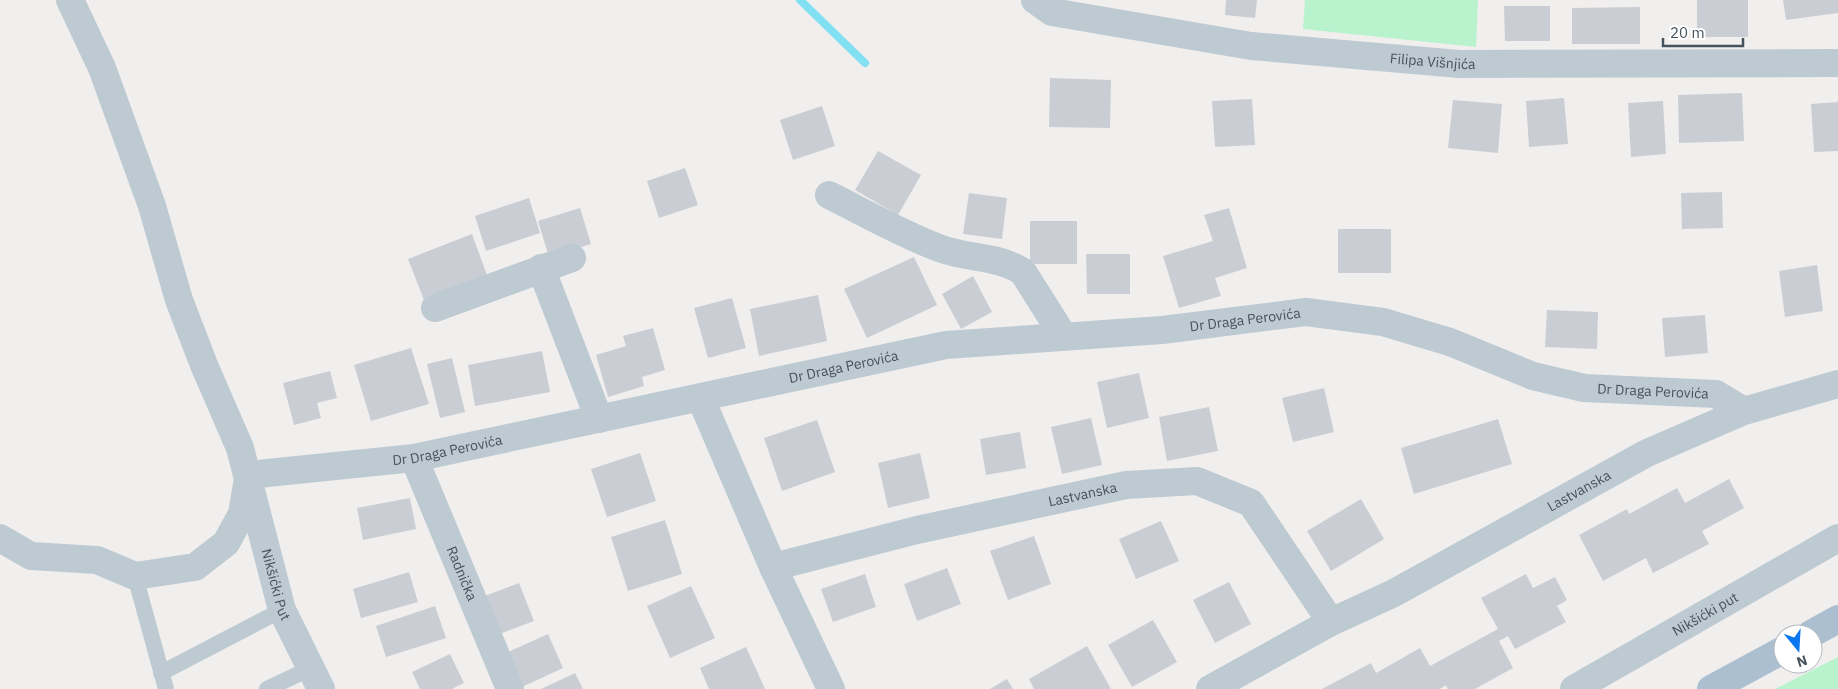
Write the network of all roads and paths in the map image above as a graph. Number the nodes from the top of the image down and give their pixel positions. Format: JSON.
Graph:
{"nodes":[{"id":1,"x":70,"y":0,"type":"edge"},
{"id":2,"x":1035,"y":0,"type":"edge"},
{"id":3,"x":1838,"y":63,"type":"edge"},
{"id":4,"x":829,"y":195,"type":"dead end"},
{"id":5,"x":572,"y":258,"type":"dead end"},
{"id":6,"x":541,"y":268,"type":"junction"},
{"id":7,"x":435,"y":308,"type":"dead end"},
{"id":8,"x":1064,"y":337,"type":"junction"},
{"id":9,"x":1838,"y":384,"type":"edge"},
{"id":10,"x":701,"y":399,"type":"junction"},
{"id":11,"x":1744,"y":412,"type":"junction"},
{"id":12,"x":599,"y":419,"type":"junction"},
{"id":13,"x":414,"y":458,"type":"junction"},
{"id":14,"x":248,"y":475,"type":"junction"},
{"id":15,"x":0,"y":538,"type":"edge"},
{"id":16,"x":1838,"y":538,"type":"edge"},
{"id":17,"x":773,"y":567,"type":"junction"},
{"id":18,"x":135,"y":576,"type":"junction"},
{"id":19,"x":282,"y":610,"type":"junction"},
{"id":20,"x":1838,"y":619,"type":"edge"},
{"id":21,"x":1331,"y":622,"type":"junction"},
{"id":22,"x":1823,"y":627,"type":"edge"},
{"id":23,"x":1773,"y":655,"type":"edge"},
{"id":24,"x":162,"y":673,"type":"junction"},
{"id":25,"x":316,"y":678,"type":"edge"},
{"id":26,"x":166,"y":689,"type":"edge"},
{"id":27,"x":267,"y":689,"type":"edge"},
{"id":28,"x":510,"y":689,"type":"edge"},
{"id":29,"x":831,"y":689,"type":"edge"},
{"id":30,"x":1210,"y":689,"type":"edge"},
{"id":31,"x":1574,"y":689,"type":"edge"},
{"id":32,"x":1711,"y":689,"type":"edge"}],
"edges":[{"from":1,"to":14,"type":"street","name":"Nikšićki Put"},
{"from":2,"to":3,"type":"street","name":"Filipa Višnjića"},
{"from":4,"to":8,"type":"street"},
{"from":5,"to":6,"type":"street"},
{"from":6,"to":7,"type":"street"},
{"from":6,"to":12,"type":"street"},
{"from":8,"to":10,"type":"street","name":"Dr Draga Perovića"},
{"from":8,"to":11,"type":"street","name":"Dr Draga Perovića"},
{"from":9,"to":11,"type":"street","name":"Lastvanska"},
{"from":10,"to":12,"type":"street","name":"Dr Draga Perovića"},
{"from":10,"to":17,"type":"street"},
{"from":11,"to":21,"type":"street","name":"Lastvanska"},
{"from":12,"to":13,"type":"street","name":"Dr Draga Perovića"},
{"from":13,"to":14,"type":"street","name":"Dr Draga Perovića"},
{"from":13,"to":28,"type":"street","name":"Radnička"},
{"from":14,"to":18,"type":"street"},
{"from":14,"to":19,"type":"street","name":"Nikšićki Put"},
{"from":15,"to":18,"type":"street"},
{"from":16,"to":31,"type":"street","name":"Nikšićki put"},
{"from":17,"to":21,"type":"street","name":"Lastvanska"},
{"from":17,"to":29,"type":"street"},
{"from":18,"to":24,"type":"lane"},
{"from":19,"to":24,"type":"lane"},
{"from":19,"to":25,"type":"street","name":"Nikšićki Put"},
{"from":20,"to":22,"type":"main road"},
{"from":21,"to":30,"type":"street","name":"Lastvanska"},
{"from":23,"to":32,"type":"main road"},
{"from":24,"to":26,"type":"lane"},
{"from":25,"to":27,"type":"lane"}]}
